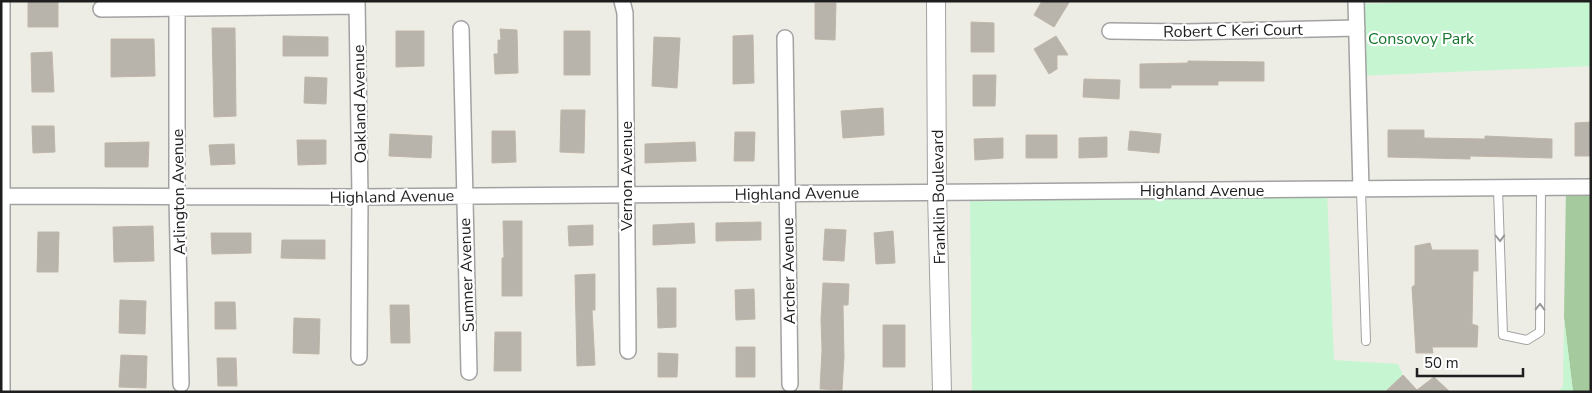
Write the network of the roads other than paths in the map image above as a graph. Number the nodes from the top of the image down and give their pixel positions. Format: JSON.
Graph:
{"nodes":[{"id":1,"x":2,"y":1,"type":"edge"},
{"id":2,"x":622,"y":1,"type":"edge"},
{"id":3,"x":936,"y":1,"type":"edge"},
{"id":4,"x":1356,"y":1,"type":"edge"},
{"id":5,"x":357,"y":4,"type":"edge"},
{"id":6,"x":177,"y":5,"type":"edge"},
{"id":7,"x":101,"y":8,"type":"dead end"},
{"id":8,"x":1357,"y":28,"type":"junction"},
{"id":9,"x":461,"y":29,"type":"dead end"},
{"id":10,"x":1110,"y":31,"type":"dead end"},
{"id":11,"x":785,"y":38,"type":"dead end"},
{"id":12,"x":1591,"y":187,"type":"edge"},
{"id":13,"x":1498,"y":189,"type":"junction"},
{"id":14,"x":1541,"y":189,"type":"junction"},
{"id":15,"x":1361,"y":190,"type":"junction"},
{"id":16,"x":937,"y":191,"type":"junction"},
{"id":17,"x":786,"y":193,"type":"junction"},
{"id":18,"x":464,"y":195,"type":"junction"},
{"id":19,"x":626,"y":195,"type":"junction"},
{"id":20,"x":4,"y":196,"type":"junction"},
{"id":21,"x":360,"y":196,"type":"junction"},
{"id":22,"x":177,"y":197,"type":"junction"},
{"id":23,"x":1366,"y":341,"type":"dead end"},
{"id":24,"x":628,"y":351,"type":"dead end"},
{"id":25,"x":359,"y":357,"type":"dead end"},
{"id":26,"x":469,"y":372,"type":"dead end"},
{"id":27,"x":2,"y":373,"type":"edge"},
{"id":28,"x":181,"y":384,"type":"dead end"},
{"id":29,"x":790,"y":384,"type":"dead end"},
{"id":30,"x":2,"y":392,"type":"edge"},
{"id":31,"x":942,"y":392,"type":"edge"}],
"edges":[{"from":1,"to":20,"type":"street"},
{"from":2,"to":19,"type":"street","name":"Vernon Avenue"},
{"from":3,"to":16,"type":"street","name":"Franklin Boulevard"},
{"from":4,"to":8,"type":"street"},
{"from":5,"to":6,"type":"street"},
{"from":5,"to":21,"type":"street","name":"Oakland Avenue"},
{"from":6,"to":7,"type":"street"},
{"from":6,"to":22,"type":"street","name":"Arlington Avenue"},
{"from":8,"to":10,"type":"street","name":"Robert C Keri Court"},
{"from":8,"to":15,"type":"street"},
{"from":9,"to":18,"type":"street","name":"Sumner Avenue"},
{"from":11,"to":17,"type":"street","name":"Archer Avenue"},
{"from":12,"to":14,"type":"street","name":"Highland Avenue"},
{"from":13,"to":14,"type":"street","name":"Highland Avenue"},
{"from":13,"to":14,"type":"lane","one_way":true},
{"from":13,"to":15,"type":"street","name":"Highland Avenue"},
{"from":15,"to":16,"type":"street","name":"Highland Avenue"},
{"from":15,"to":23,"type":"lane"},
{"from":16,"to":17,"type":"street","name":"Highland Avenue"},
{"from":16,"to":31,"type":"street","name":"Franklin Boulevard"},
{"from":17,"to":19,"type":"street","name":"Highland Avenue"},
{"from":17,"to":29,"type":"street","name":"Archer Avenue"},
{"from":18,"to":19,"type":"street","name":"Highland Avenue"},
{"from":18,"to":21,"type":"street","name":"Highland Avenue"},
{"from":18,"to":26,"type":"street","name":"Sumner Avenue"},
{"from":19,"to":24,"type":"street","name":"Vernon Avenue"},
{"from":20,"to":22,"type":"street","name":"Highland Avenue"},
{"from":20,"to":27,"type":"street"},
{"from":21,"to":22,"type":"street","name":"Highland Avenue"},
{"from":21,"to":25,"type":"street","name":"Oakland Avenue"},
{"from":22,"to":28,"type":"street","name":"Arlington Avenue"},
{"from":27,"to":30,"type":"street"}]}
